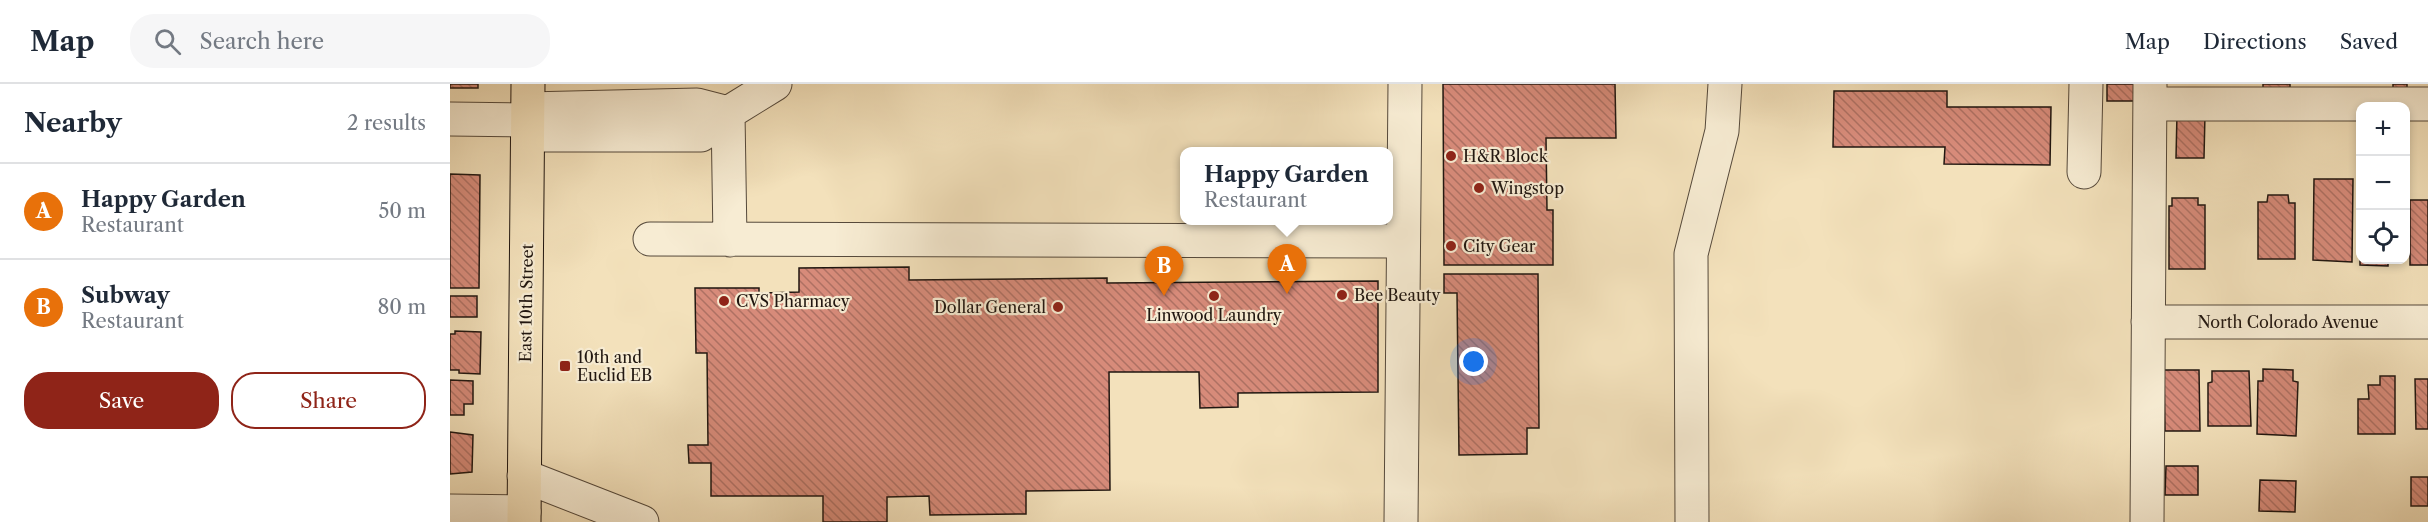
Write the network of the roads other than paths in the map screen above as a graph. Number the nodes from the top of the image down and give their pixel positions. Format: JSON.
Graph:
{"nodes":[{"id":1,"x":775,"y":84,"type":"edge"},
{"id":2,"x":1405,"y":84,"type":"edge"},
{"id":3,"x":1725,"y":84,"type":"edge"},
{"id":4,"x":2086,"y":84,"type":"edge"},
{"id":5,"x":2150,"y":94,"type":"edge"},
{"id":6,"x":697,"y":95,"type":"edge"},
{"id":7,"x":2428,"y":104,"type":"edge"},
{"id":8,"x":528,"y":112,"type":"edge"},
{"id":9,"x":728,"y":113,"type":"junction"},
{"id":10,"x":450,"y":119,"type":"edge"},
{"id":11,"x":2084,"y":172,"type":"dead end"},
{"id":12,"x":650,"y":239,"type":"dead end"},
{"id":13,"x":730,"y":240,"type":"junction"},
{"id":14,"x":1403,"y":241,"type":"junction"},
{"id":15,"x":2148,"y":322,"type":"junction"},
{"id":16,"x":2428,"y":322,"type":"edge"},
{"id":17,"x":524,"y":476,"type":"junction"},
{"id":18,"x":450,"y":511,"type":"edge"},
{"id":19,"x":524,"y":517,"type":"edge"},
{"id":20,"x":642,"y":522,"type":"edge"},
{"id":21,"x":1401,"y":522,"type":"edge"},
{"id":22,"x":1692,"y":522,"type":"edge"},
{"id":23,"x":2147,"y":522,"type":"edge"}],
"edges":[{"from":1,"to":9,"type":"street"},
{"from":2,"to":14,"type":"street"},
{"from":3,"to":22,"type":"street"},
{"from":4,"to":11,"type":"street"},
{"from":5,"to":7,"type":"street"},
{"from":5,"to":15,"type":"street"},
{"from":6,"to":8,"type":"street"},
{"from":6,"to":9,"type":"street"},
{"from":8,"to":9,"type":"street"},
{"from":8,"to":10,"type":"street"},
{"from":8,"to":17,"type":"main road","name":"East 10th Street"},
{"from":9,"to":13,"type":"street"},
{"from":12,"to":13,"type":"street"},
{"from":13,"to":14,"type":"street"},
{"from":14,"to":21,"type":"street"},
{"from":15,"to":16,"type":"street","name":"North Colorado Avenue"},
{"from":15,"to":23,"type":"street"},
{"from":17,"to":19,"type":"main road","name":"East 10th Street"},
{"from":17,"to":20,"type":"street"},
{"from":18,"to":19,"type":"street"}]}
